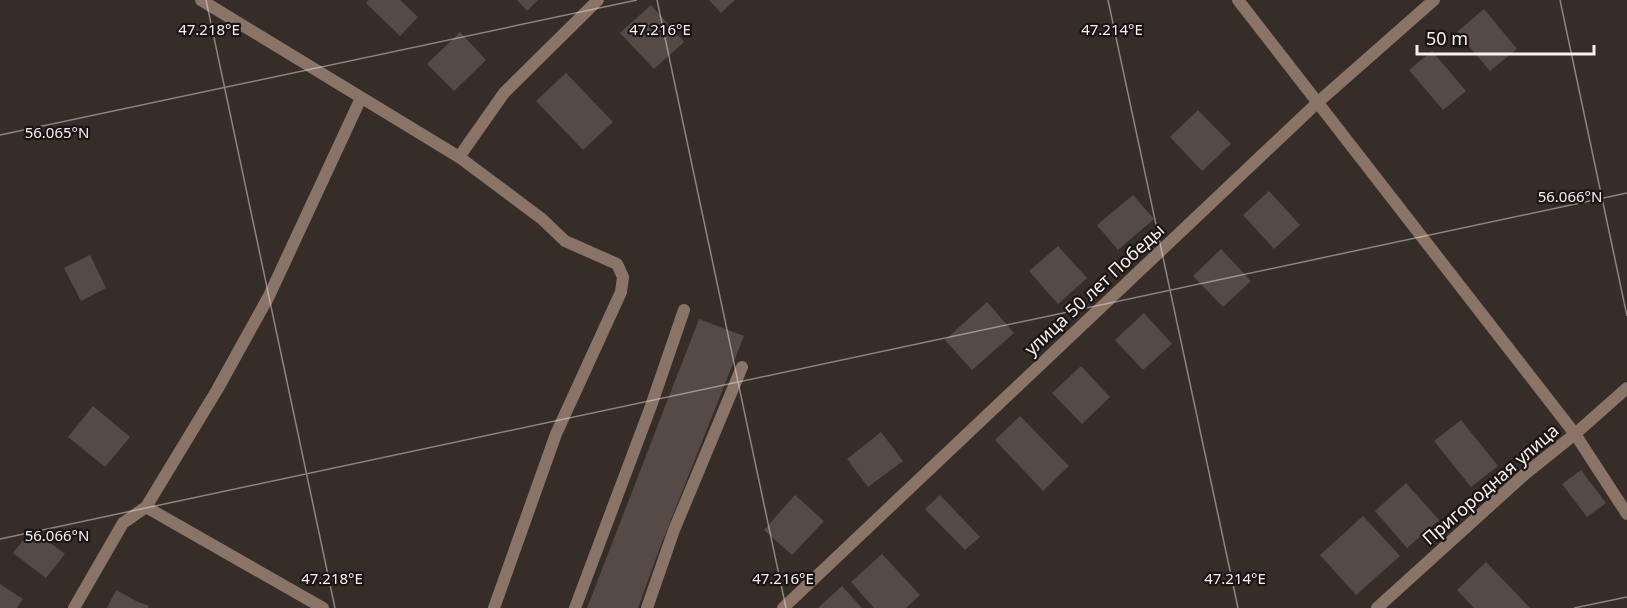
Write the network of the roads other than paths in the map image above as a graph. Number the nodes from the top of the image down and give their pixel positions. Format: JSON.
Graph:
{"nodes":[{"id":1,"x":201,"y":0,"type":"edge"},
{"id":2,"x":598,"y":0,"type":"edge"},
{"id":3,"x":1238,"y":0,"type":"edge"},
{"id":4,"x":1434,"y":0,"type":"edge"},
{"id":5,"x":361,"y":98,"type":"junction"},
{"id":6,"x":1317,"y":103,"type":"junction"},
{"id":7,"x":459,"y":157,"type":"junction"},
{"id":8,"x":684,"y":310,"type":"dead end"},
{"id":9,"x":742,"y":367,"type":"dead end"},
{"id":10,"x":1627,"y":388,"type":"edge"},
{"id":11,"x":1575,"y":434,"type":"junction"},
{"id":12,"x":146,"y":507,"type":"junction"},
{"id":13,"x":1627,"y":514,"type":"edge"},
{"id":14,"x":74,"y":608,"type":"edge"},
{"id":15,"x":323,"y":608,"type":"edge"},
{"id":16,"x":494,"y":608,"type":"edge"},
{"id":17,"x":575,"y":608,"type":"edge"},
{"id":18,"x":647,"y":608,"type":"edge"},
{"id":19,"x":783,"y":608,"type":"edge"},
{"id":20,"x":1377,"y":608,"type":"edge"}],
"edges":[{"from":1,"to":5,"type":"street"},
{"from":2,"to":7,"type":"street"},
{"from":3,"to":6,"type":"street"},
{"from":4,"to":6,"type":"street","name":"улица 50 лет Победы"},
{"from":5,"to":7,"type":"street"},
{"from":5,"to":12,"type":"street"},
{"from":6,"to":11,"type":"street"},
{"from":6,"to":19,"type":"street","name":"улица 50 лет Победы"},
{"from":7,"to":16,"type":"street"},
{"from":8,"to":17,"type":"street"},
{"from":9,"to":18,"type":"street"},
{"from":10,"to":11,"type":"street","name":"Пригородная улица"},
{"from":11,"to":13,"type":"street"},
{"from":11,"to":20,"type":"street","name":"Пригородная улица"},
{"from":12,"to":14,"type":"street"},
{"from":12,"to":15,"type":"street"}]}
